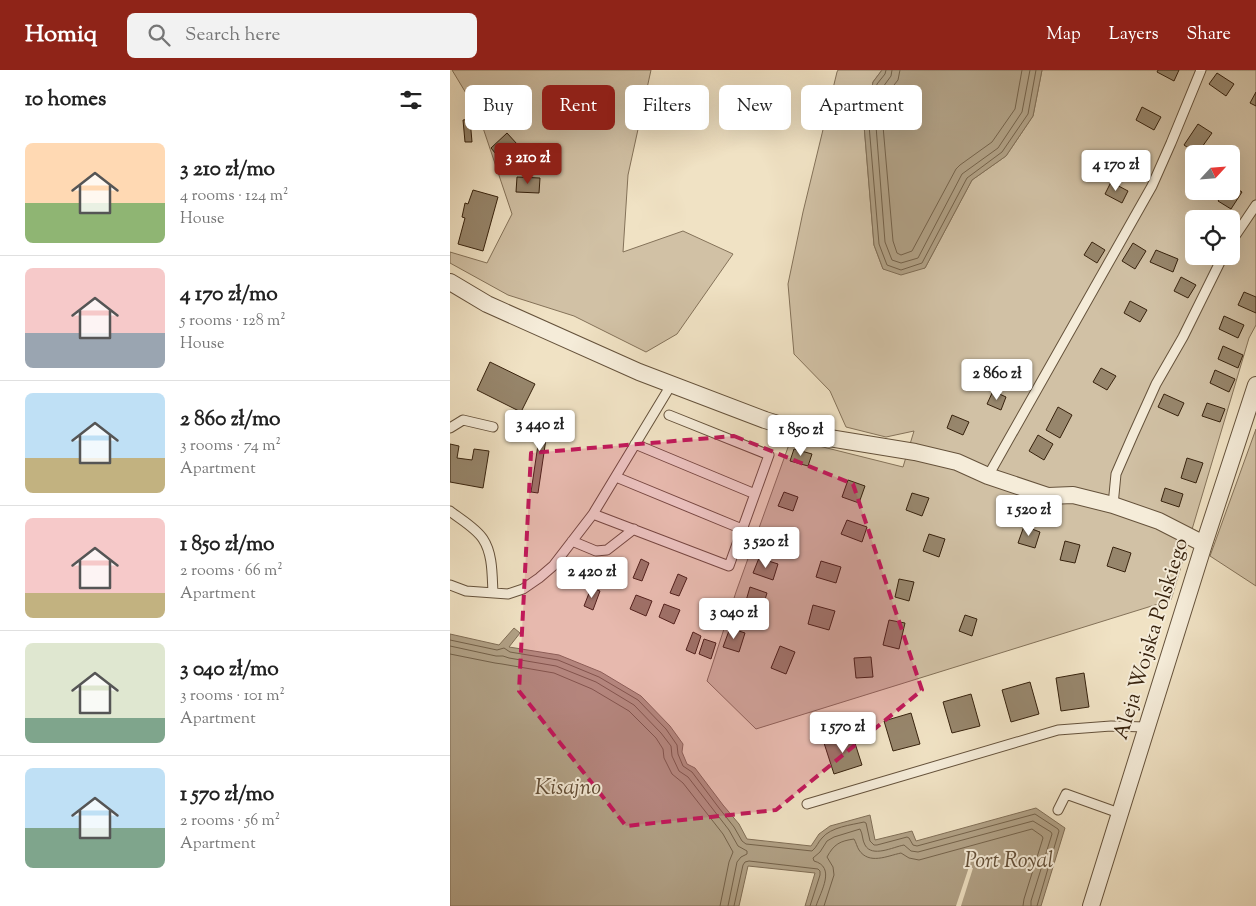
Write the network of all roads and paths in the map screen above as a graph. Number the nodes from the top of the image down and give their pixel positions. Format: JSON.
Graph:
{"nodes":[{"id":1,"x":1201,"y":70,"type":"edge"},
{"id":2,"x":1256,"y":205,"type":"edge"},
{"id":3,"x":1240,"y":229,"type":"edge"},
{"id":4,"x":1219,"y":265,"type":"edge"},
{"id":5,"x":450,"y":282,"type":"edge"},
{"id":6,"x":671,"y":385,"type":"junction"},
{"id":7,"x":1256,"y":385,"type":"edge"},
{"id":8,"x":670,"y":415,"type":"dead end"},
{"id":9,"x":493,"y":427,"type":"dead end"},
{"id":10,"x":450,"y":428,"type":"edge"},
{"id":11,"x":635,"y":444,"type":"junction"},
{"id":12,"x":988,"y":476,"type":"junction"},
{"id":13,"x":616,"y":477,"type":"junction"},
{"id":14,"x":755,"y":494,"type":"junction"},
{"id":15,"x":1113,"y":505,"type":"junction"},
{"id":16,"x":450,"y":511,"type":"edge"},
{"id":17,"x":593,"y":514,"type":"junction"},
{"id":18,"x":742,"y":529,"type":"junction"},
{"id":19,"x":634,"y":530,"type":"junction"},
{"id":20,"x":572,"y":541,"type":"junction"},
{"id":21,"x":1204,"y":544,"type":"junction"},
{"id":22,"x":450,"y":585,"type":"edge"},
{"id":23,"x":493,"y":593,"type":"junction"},
{"id":24,"x":1146,"y":727,"type":"junction"},
{"id":25,"x":807,"y":804,"type":"dead end"},
{"id":26,"x":1058,"y":810,"type":"dead end"},
{"id":27,"x":1119,"y":813,"type":"junction"},
{"id":28,"x":1091,"y":906,"type":"edge"}],
"edges":[{"from":1,"to":12,"type":"lane"},
{"from":2,"to":3,"type":"lane"},
{"from":4,"to":15,"type":"lane"},
{"from":5,"to":6,"type":"street"},
{"from":6,"to":11,"type":"lane"},
{"from":6,"to":12,"type":"street"},
{"from":7,"to":21,"type":"street","name":"Aleja Wojska Polskiego"},
{"from":8,"to":14,"type":"lane"},
{"from":9,"to":10,"type":"lane"},
{"from":11,"to":13,"type":"lane"},
{"from":11,"to":14,"type":"lane"},
{"from":12,"to":15,"type":"street"},
{"from":13,"to":17,"type":"lane"},
{"from":13,"to":18,"type":"lane"},
{"from":14,"to":18,"type":"lane"},
{"from":15,"to":21,"type":"street"},
{"from":16,"to":23,"type":"lane"},
{"from":17,"to":19,"type":"lane"},
{"from":17,"to":20,"type":"lane"},
{"from":18,"to":19,"type":"lane"},
{"from":19,"to":20,"type":"lane"},
{"from":20,"to":23,"type":"lane"},
{"from":21,"to":24,"type":"street","name":"Aleja Wojska Polskiego"},
{"from":22,"to":23,"type":"lane"},
{"from":24,"to":25,"type":"lane"},
{"from":24,"to":27,"type":"street","name":"Aleja Wojska Polskiego"},
{"from":26,"to":27,"type":"lane"},
{"from":27,"to":28,"type":"street","name":"Aleja Wojska Polskiego"}]}
